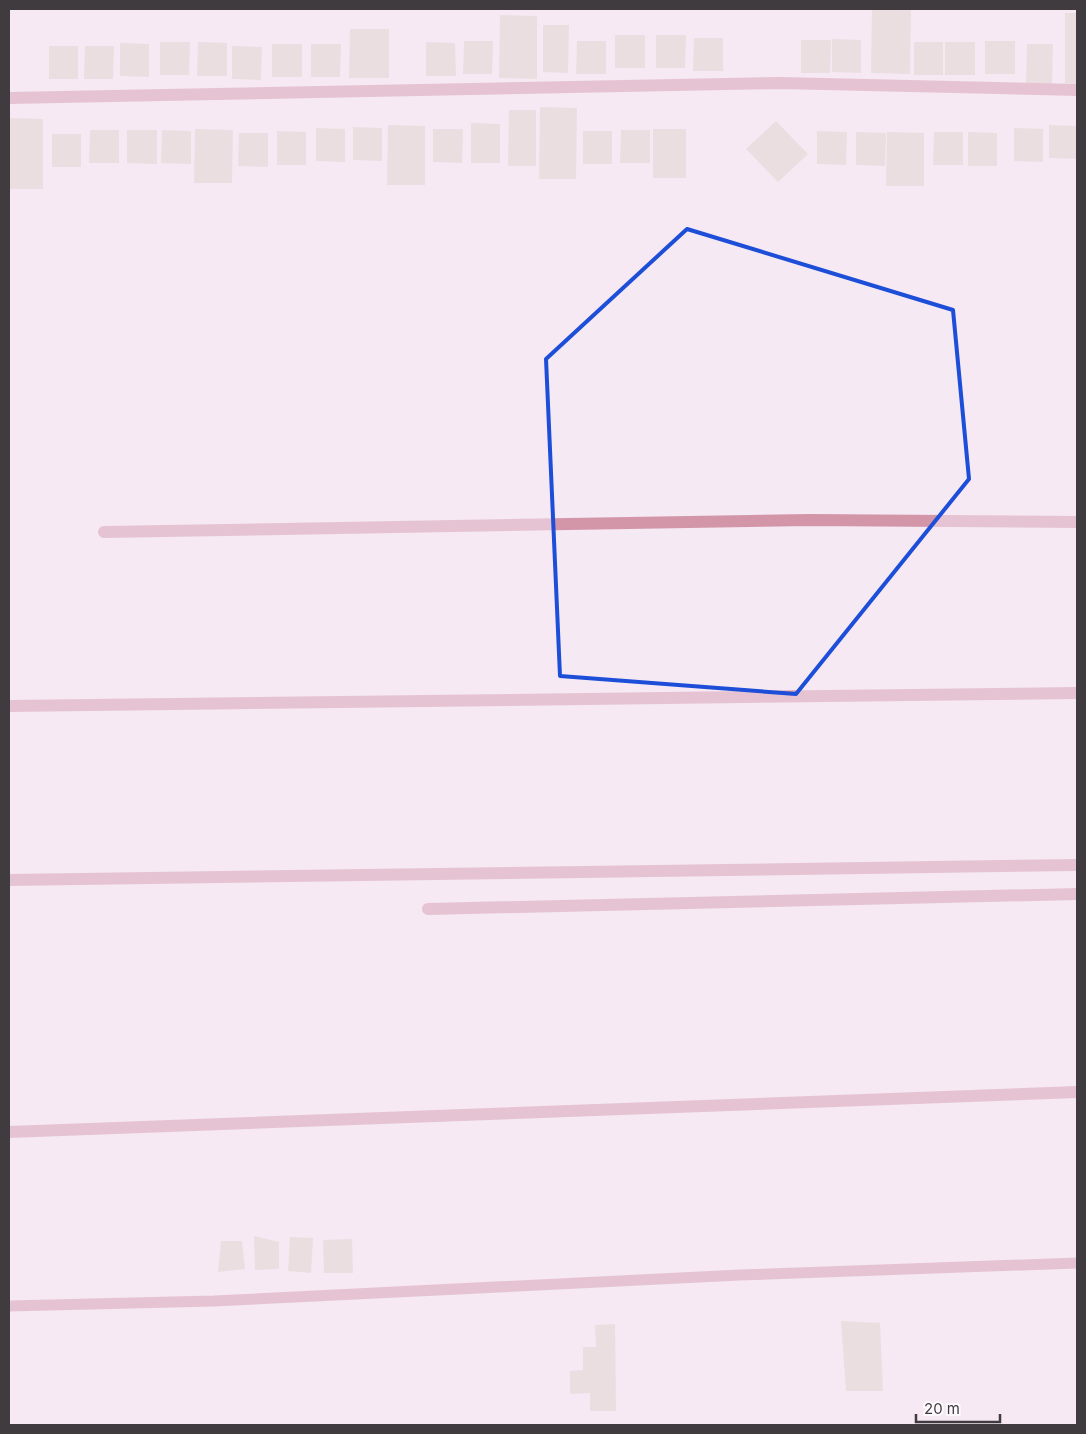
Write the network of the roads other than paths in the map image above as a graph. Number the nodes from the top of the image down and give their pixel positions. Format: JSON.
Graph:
{"nodes":[{"id":1,"x":1077,"y":90,"type":"edge"},
{"id":2,"x":9,"y":98,"type":"edge"},
{"id":3,"x":1077,"y":522,"type":"edge"},
{"id":4,"x":104,"y":532,"type":"dead end"},
{"id":5,"x":1077,"y":693,"type":"edge"},
{"id":6,"x":9,"y":706,"type":"edge"},
{"id":7,"x":1077,"y":865,"type":"edge"},
{"id":8,"x":9,"y":880,"type":"edge"},
{"id":9,"x":1077,"y":894,"type":"edge"},
{"id":10,"x":428,"y":909,"type":"dead end"},
{"id":11,"x":1077,"y":1092,"type":"edge"},
{"id":12,"x":9,"y":1132,"type":"edge"},
{"id":13,"x":1077,"y":1263,"type":"edge"},
{"id":14,"x":9,"y":1306,"type":"edge"}],
"edges":[{"from":1,"to":2,"type":"street"},
{"from":3,"to":4,"type":"street"},
{"from":5,"to":6,"type":"street"},
{"from":7,"to":8,"type":"street"},
{"from":9,"to":10,"type":"street"},
{"from":11,"to":12,"type":"street"},
{"from":13,"to":14,"type":"lane"}]}
